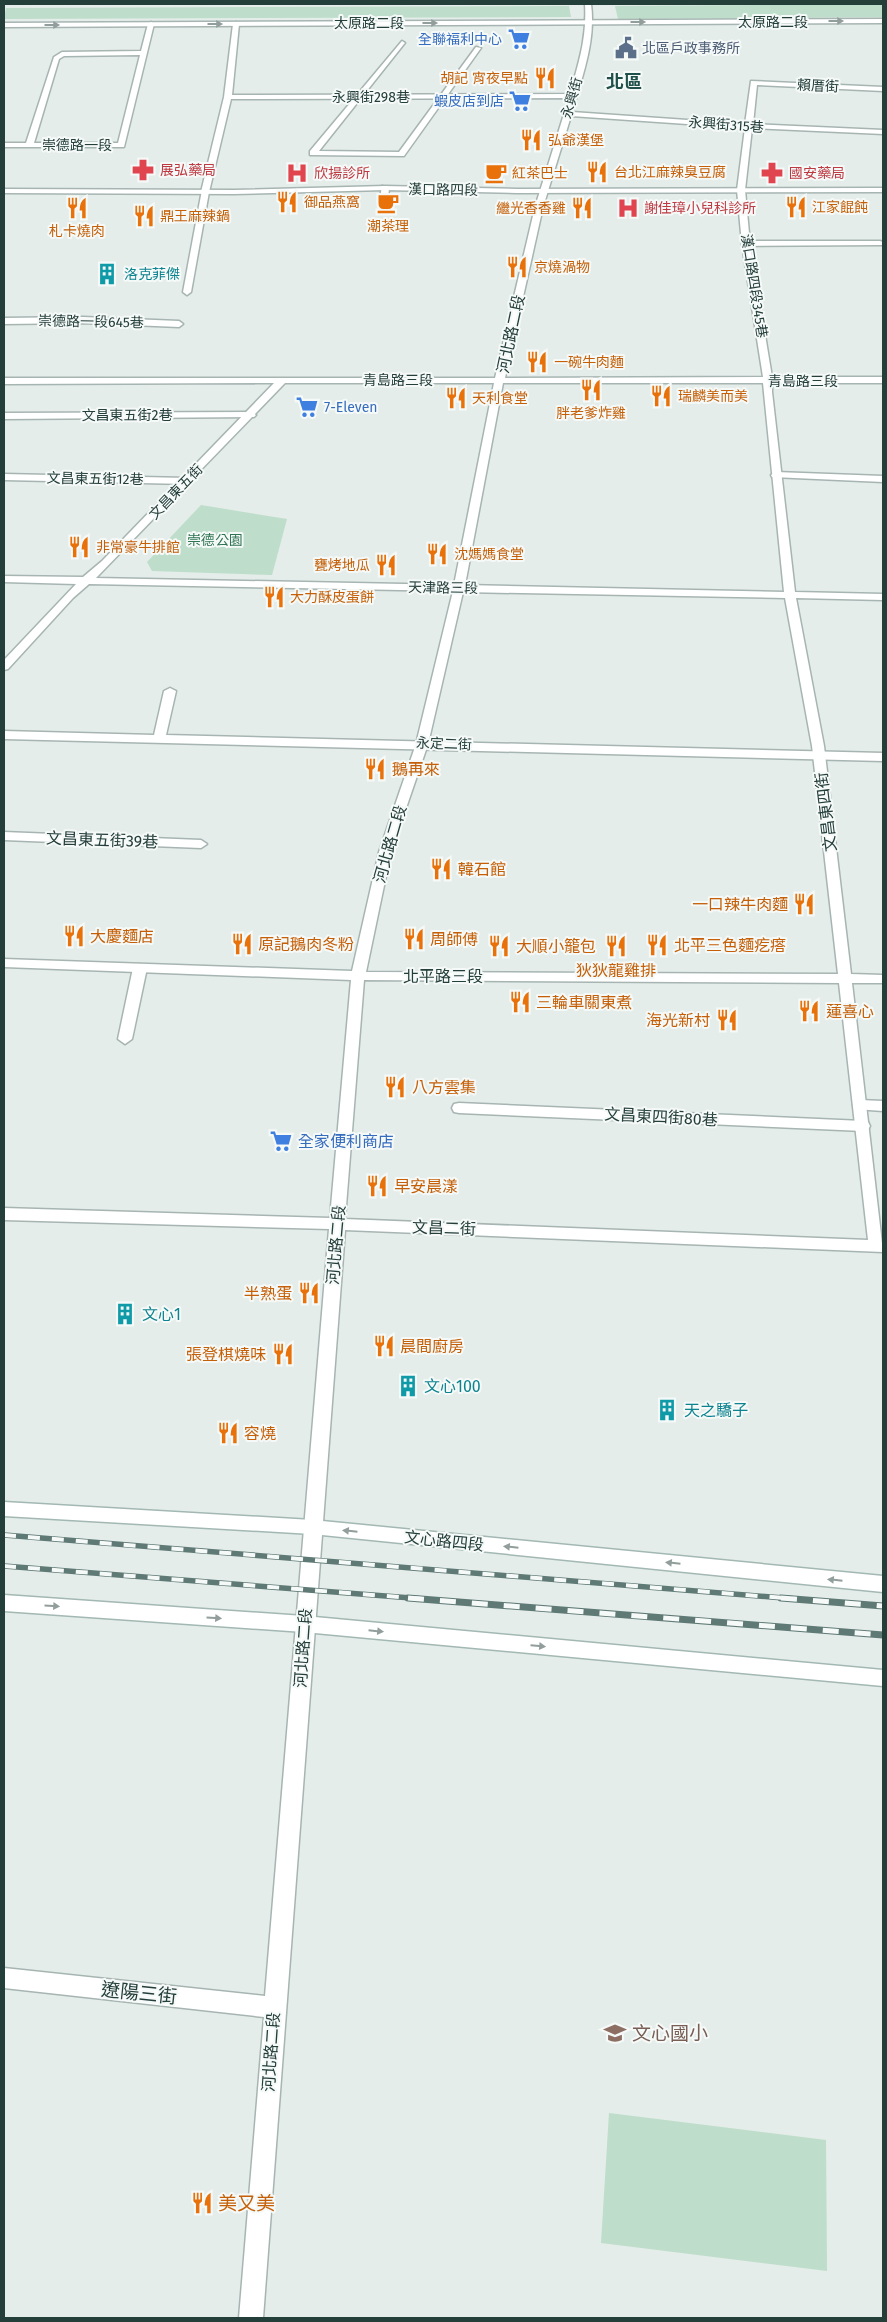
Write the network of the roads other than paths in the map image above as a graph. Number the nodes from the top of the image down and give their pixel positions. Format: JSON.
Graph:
{"nodes":[{"id":1,"x":588,"y":4,"type":"edge"},
{"id":2,"x":883,"y":21,"type":"edge"},
{"id":3,"x":590,"y":22,"type":"junction"},
{"id":4,"x":151,"y":24,"type":"junction"},
{"id":5,"x":236,"y":24,"type":"junction"},
{"id":6,"x":4,"y":25,"type":"edge"},
{"id":7,"x":402,"y":43,"type":"dead end"},
{"id":8,"x":478,"y":48,"type":"dead end"},
{"id":9,"x":144,"y":53,"type":"junction"},
{"id":10,"x":754,"y":83,"type":"joint"},
{"id":11,"x":883,"y":89,"type":"edge"},
{"id":12,"x":445,"y":96,"type":"junction"},
{"id":13,"x":573,"y":96,"type":"junction"},
{"id":14,"x":356,"y":97,"type":"junction"},
{"id":15,"x":228,"y":98,"type":"junction"},
{"id":16,"x":568,"y":114,"type":"junction"},
{"id":17,"x":749,"y":126,"type":"junction"},
{"id":18,"x":883,"y":132,"type":"edge"},
{"id":19,"x":4,"y":145,"type":"edge"},
{"id":20,"x":29,"y":145,"type":"junction"},
{"id":21,"x":384,"y":188,"type":"junction"},
{"id":22,"x":741,"y":190,"type":"junction"},
{"id":23,"x":883,"y":190,"type":"edge"},
{"id":24,"x":4,"y":191,"type":"edge"},
{"id":25,"x":544,"y":191,"type":"junction"},
{"id":26,"x":205,"y":192,"type":"junction"},
{"id":27,"x":384,"y":198,"type":"dead end"},
{"id":28,"x":746,"y":244,"type":"junction"},
{"id":29,"x":880,"y":244,"type":"dead end"},
{"id":30,"x":187,"y":292,"type":"dead end"},
{"id":31,"x":4,"y":321,"type":"edge"},
{"id":32,"x":179,"y":324,"type":"dead end"},
{"id":33,"x":283,"y":380,"type":"junction"},
{"id":34,"x":501,"y":380,"type":"junction"},
{"id":35,"x":883,"y":380,"type":"edge"},
{"id":36,"x":4,"y":381,"type":"edge"},
{"id":37,"x":767,"y":381,"type":"junction"},
{"id":38,"x":251,"y":414,"type":"junction"},
{"id":39,"x":4,"y":416,"type":"edge"},
{"id":40,"x":776,"y":475,"type":"junction"},
{"id":41,"x":4,"y":477,"type":"edge"},
{"id":42,"x":883,"y":479,"type":"edge"},
{"id":43,"x":187,"y":481,"type":"junction"},
{"id":44,"x":4,"y":579,"type":"edge"},
{"id":45,"x":88,"y":580,"type":"junction"},
{"id":46,"x":459,"y":589,"type":"junction"},
{"id":47,"x":790,"y":595,"type":"junction"},
{"id":48,"x":883,"y":596,"type":"edge"},
{"id":49,"x":4,"y":667,"type":"edge"},
{"id":50,"x":170,"y":692,"type":"dead end"},
{"id":51,"x":4,"y":735,"type":"edge"},
{"id":52,"x":160,"y":737,"type":"junction"},
{"id":53,"x":422,"y":744,"type":"junction"},
{"id":54,"x":820,"y":755,"type":"junction"},
{"id":55,"x":883,"y":757,"type":"edge"},
{"id":56,"x":4,"y":836,"type":"edge"},
{"id":57,"x":201,"y":844,"type":"dead end"},
{"id":58,"x":4,"y":963,"type":"edge"},
{"id":59,"x":140,"y":968,"type":"junction"},
{"id":60,"x":358,"y":976,"type":"junction"},
{"id":61,"x":845,"y":978,"type":"junction"},
{"id":62,"x":883,"y":979,"type":"edge"},
{"id":63,"x":126,"y":1039,"type":"dead end"},
{"id":64,"x":860,"y":1104,"type":"junction"},
{"id":65,"x":883,"y":1106,"type":"edge"},
{"id":66,"x":459,"y":1108,"type":"dead end"},
{"id":67,"x":863,"y":1126,"type":"junction"},
{"id":68,"x":4,"y":1214,"type":"edge"},
{"id":69,"x":338,"y":1224,"type":"junction"},
{"id":70,"x":880,"y":1245,"type":"edge"},
{"id":71,"x":4,"y":1509,"type":"edge"},
{"id":72,"x":312,"y":1527,"type":"junction"},
{"id":73,"x":883,"y":1584,"type":"edge"},
{"id":74,"x":4,"y":1603,"type":"edge"},
{"id":75,"x":304,"y":1624,"type":"junction"},
{"id":76,"x":883,"y":1678,"type":"edge"},
{"id":77,"x":4,"y":1978,"type":"edge"},
{"id":78,"x":275,"y":2008,"type":"junction"},
{"id":79,"x":251,"y":2318,"type":"edge"}],
"edges":[{"from":1,"to":3,"type":"street","name":"永興街"},
{"from":3,"to":2,"type":"street","name":"太原路二段","one_way":true},
{"from":5,"to":3,"type":"street","name":"太原路二段","one_way":true},
{"from":3,"to":13,"type":"street","name":"永興街"},
{"from":4,"to":5,"type":"street","name":"太原路二段","one_way":true},
{"from":6,"to":4,"type":"street","name":"太原路二段","one_way":true},
{"from":4,"to":9,"type":"street","name":"崇德路一段"},
{"from":5,"to":15,"type":"street"},
{"from":7,"to":14,"type":"street"},
{"from":8,"to":12,"type":"street"},
{"from":9,"to":20,"type":"street","name":"崇德路一段"},
{"from":9,"to":20,"type":"street","name":"崇德路一段"},
{"from":10,"to":11,"type":"street","name":"賴厝街"},
{"from":10,"to":17,"type":"street","name":"漢口路四段345巷"},
{"from":12,"to":13,"type":"street","name":"永興街298巷"},
{"from":12,"to":14,"type":"street","name":"永興街298巷"},
{"from":12,"to":14,"type":"street"},
{"from":13,"to":16,"type":"street","name":"永興街"},
{"from":14,"to":15,"type":"street","name":"永興街298巷"},
{"from":15,"to":26,"type":"street"},
{"from":16,"to":17,"type":"street","name":"永興街315巷"},
{"from":16,"to":25,"type":"street","name":"永興街"},
{"from":17,"to":18,"type":"street","name":"永興街315巷"},
{"from":17,"to":22,"type":"street","name":"漢口路四段345巷"},
{"from":19,"to":20,"type":"street","name":"崇德路一段"},
{"from":21,"to":25,"type":"street","name":"漢口路四段"},
{"from":21,"to":26,"type":"street","name":"漢口路四段"},
{"from":21,"to":27,"type":"street"},
{"from":22,"to":23,"type":"street","name":"漢口路四段"},
{"from":22,"to":25,"type":"street","name":"漢口路四段"},
{"from":22,"to":28,"type":"street","name":"漢口路四段345巷"},
{"from":24,"to":26,"type":"street","name":"漢口路四段"},
{"from":25,"to":34,"type":"street","name":"河北路二段"},
{"from":26,"to":30,"type":"street"},
{"from":28,"to":29,"type":"street"},
{"from":28,"to":37,"type":"street","name":"漢口路四段345巷"},
{"from":31,"to":32,"type":"street","name":"崇德路一段645巷"},
{"from":33,"to":34,"type":"street","name":"青島路三段"},
{"from":33,"to":36,"type":"street","name":"青島路三段"},
{"from":33,"to":38,"type":"street","name":"文昌東五街"},
{"from":34,"to":37,"type":"street","name":"青島路三段"},
{"from":34,"to":46,"type":"street","name":"河北路二段"},
{"from":35,"to":37,"type":"street","name":"青島路三段"},
{"from":37,"to":40,"type":"street","name":"文昌東四街"},
{"from":38,"to":39,"type":"street","name":"文昌東五街2巷"},
{"from":38,"to":43,"type":"street","name":"文昌東五街"},
{"from":40,"to":42,"type":"street"},
{"from":40,"to":47,"type":"street","name":"文昌東四街"},
{"from":41,"to":43,"type":"street","name":"文昌東五街12巷"},
{"from":43,"to":45,"type":"street","name":"文昌東五街"},
{"from":44,"to":45,"type":"street","name":"天津路三段"},
{"from":45,"to":46,"type":"street","name":"天津路三段"},
{"from":45,"to":49,"type":"street","name":"文昌東五街"},
{"from":46,"to":47,"type":"street","name":"天津路三段"},
{"from":46,"to":53,"type":"street","name":"河北路二段"},
{"from":47,"to":48,"type":"street","name":"天津路三段"},
{"from":47,"to":54,"type":"street","name":"文昌東四街"},
{"from":50,"to":52,"type":"street"},
{"from":51,"to":52,"type":"street","name":"永定二街"},
{"from":52,"to":53,"type":"street","name":"永定二街"},
{"from":53,"to":54,"type":"street","name":"永定二街"},
{"from":53,"to":60,"type":"street","name":"河北路二段"},
{"from":54,"to":55,"type":"street","name":"永定二街"},
{"from":54,"to":61,"type":"street","name":"文昌東四街"},
{"from":56,"to":57,"type":"street","name":"文昌東五街39巷"},
{"from":58,"to":59,"type":"street","name":"北平路三段"},
{"from":59,"to":60,"type":"street","name":"北平路三段"},
{"from":59,"to":63,"type":"street"},
{"from":60,"to":61,"type":"street","name":"北平路三段"},
{"from":60,"to":69,"type":"street","name":"河北路二段"},
{"from":61,"to":62,"type":"street","name":"北平路三段"},
{"from":61,"to":64,"type":"street","name":"文昌東四街"},
{"from":64,"to":65,"type":"street"},
{"from":64,"to":67,"type":"street","name":"文昌東四街"},
{"from":66,"to":67,"type":"street","name":"文昌東四街80巷"},
{"from":67,"to":70,"type":"street","name":"文昌東四街"},
{"from":68,"to":69,"type":"street","name":"文昌二街"},
{"from":69,"to":70,"type":"street","name":"文昌二街"},
{"from":69,"to":72,"type":"street","name":"河北路二段"},
{"from":71,"to":72,"type":"street","name":"文心路四段"},
{"from":73,"to":72,"type":"street","name":"文心路四段","one_way":true},
{"from":72,"to":75,"type":"street","name":"河北路二段"},
{"from":74,"to":75,"type":"street","one_way":true},
{"from":75,"to":76,"type":"street","one_way":true},
{"from":75,"to":78,"type":"street","name":"河北路二段"},
{"from":77,"to":78,"type":"street","name":"遼陽三街"},
{"from":78,"to":79,"type":"street","name":"河北路二段"}]}
